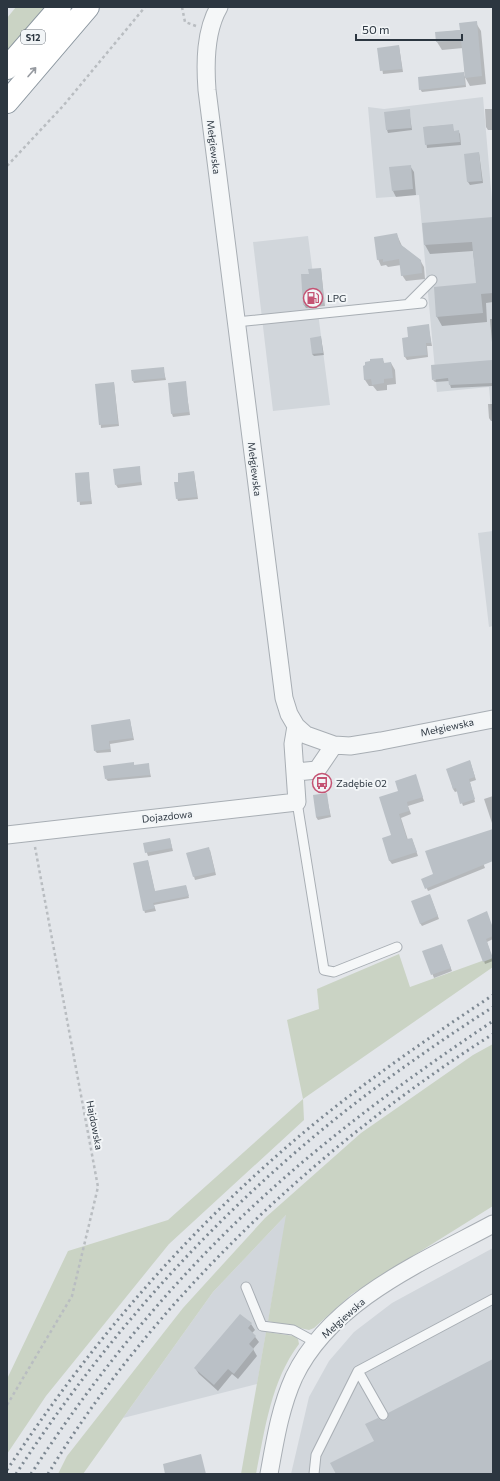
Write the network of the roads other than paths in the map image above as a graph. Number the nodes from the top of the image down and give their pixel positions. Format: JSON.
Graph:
{"nodes":[{"id":1,"x":60,"y":7,"type":"edge"},
{"id":2,"x":88,"y":7,"type":"edge"},
{"id":3,"x":219,"y":7,"type":"edge"},
{"id":4,"x":7,"y":68,"type":"edge"},
{"id":5,"x":7,"y":102,"type":"edge"},
{"id":6,"x":432,"y":280,"type":"dead end"},
{"id":7,"x":422,"y":303,"type":"dead end"},
{"id":8,"x":408,"y":304,"type":"junction"},
{"id":9,"x":236,"y":322,"type":"junction"},
{"id":10,"x":493,"y":718,"type":"edge"},
{"id":11,"x":296,"y":726,"type":"junction"},
{"id":12,"x":334,"y":745,"type":"junction"},
{"id":13,"x":296,"y":772,"type":"junction"},
{"id":14,"x":297,"y":802,"type":"junction"},
{"id":15,"x":7,"y":835,"type":"edge"},
{"id":16,"x":396,"y":947,"type":"dead end"},
{"id":17,"x":493,"y":1224,"type":"edge"},
{"id":18,"x":246,"y":1288,"type":"dead end"},
{"id":19,"x":493,"y":1299,"type":"edge"},
{"id":20,"x":317,"y":1343,"type":"junction"},
{"id":21,"x":358,"y":1371,"type":"junction"},
{"id":22,"x":383,"y":1415,"type":"dead end"},
{"id":23,"x":269,"y":1474,"type":"edge"},
{"id":24,"x":314,"y":1474,"type":"edge"}],
"edges":[{"from":1,"to":4,"type":"highway","number":"S12"},
{"from":5,"to":2,"type":"highway","one_way":true},
{"from":3,"to":9,"type":"street","name":"Mełgiewska"},
{"from":6,"to":8,"type":"lane"},
{"from":7,"to":8,"type":"lane"},
{"from":8,"to":9,"type":"lane"},
{"from":9,"to":11,"type":"street","name":"Mełgiewska"},
{"from":10,"to":12,"type":"street","name":"Mełgiewska"},
{"from":11,"to":12,"type":"street","name":"Mełgiewska"},
{"from":11,"to":13,"type":"street"},
{"from":12,"to":13,"type":"street"},
{"from":13,"to":14,"type":"street"},
{"from":14,"to":15,"type":"street","name":"Dojazdowa"},
{"from":14,"to":16,"type":"lane"},
{"from":17,"to":20,"type":"street","name":"Mełgiewska"},
{"from":18,"to":20,"type":"lane"},
{"from":19,"to":21,"type":"lane"},
{"from":20,"to":23,"type":"street","name":"Mełgiewska"},
{"from":21,"to":22,"type":"lane"},
{"from":21,"to":24,"type":"lane"}]}
